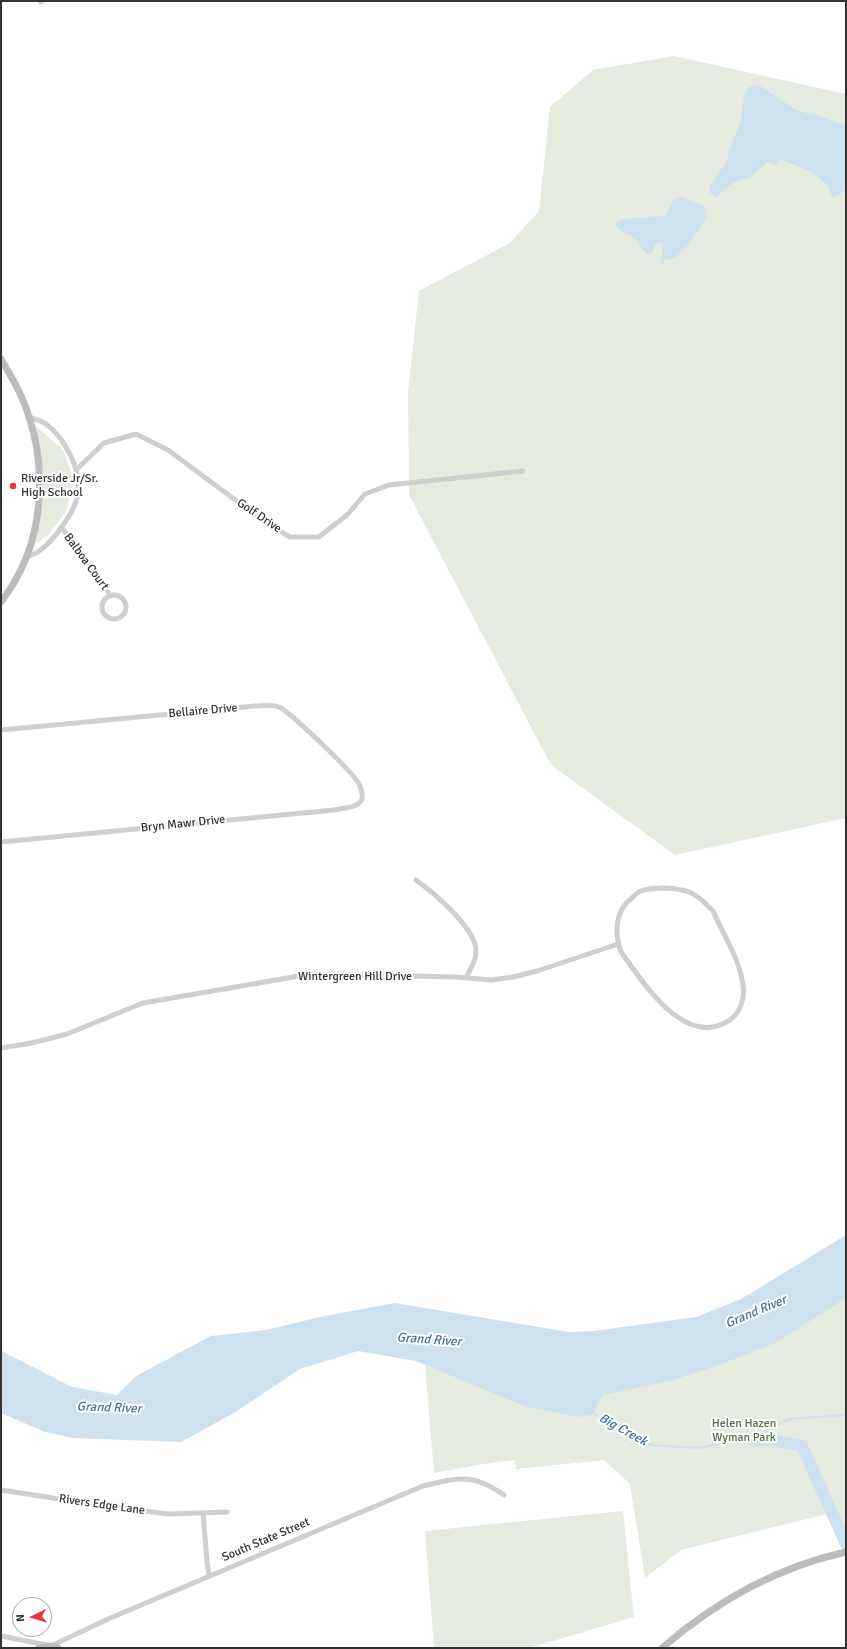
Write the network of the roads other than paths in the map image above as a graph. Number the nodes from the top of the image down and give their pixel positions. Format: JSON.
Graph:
{"nodes":[{"id":1,"x":1,"y":360,"type":"edge"},
{"id":2,"x":29,"y":417,"type":"junction"},
{"id":3,"x":77,"y":468,"type":"junction"},
{"id":4,"x":523,"y":471,"type":"dead end"},
{"id":5,"x":62,"y":528,"type":"junction"},
{"id":6,"x":27,"y":557,"type":"junction"},
{"id":7,"x":111,"y":596,"type":"junction"},
{"id":8,"x":1,"y":602,"type":"edge"},
{"id":9,"x":1,"y":730,"type":"edge"},
{"id":10,"x":362,"y":799,"type":"joint"},
{"id":11,"x":1,"y":842,"type":"edge"},
{"id":12,"x":416,"y":880,"type":"dead end"},
{"id":13,"x":618,"y":944,"type":"junction"},
{"id":14,"x":466,"y":978,"type":"junction"},
{"id":15,"x":1,"y":1048,"type":"edge"},
{"id":16,"x":1,"y":1490,"type":"edge"},
{"id":17,"x":504,"y":1495,"type":"dead end"},
{"id":18,"x":227,"y":1512,"type":"dead end"},
{"id":19,"x":203,"y":1513,"type":"junction"},
{"id":20,"x":846,"y":1552,"type":"edge"},
{"id":21,"x":210,"y":1576,"type":"junction"},
{"id":22,"x":1,"y":1636,"type":"edge"},
{"id":23,"x":53,"y":1647,"type":"edge"},
{"id":24,"x":39,"y":1648,"type":"edge"},
{"id":25,"x":662,"y":1648,"type":"edge"}],
"edges":[{"from":1,"to":2,"type":"main road"},
{"from":2,"to":3,"type":"street"},
{"from":2,"to":6,"type":"main road"},
{"from":3,"to":4,"type":"street","name":"Golf Drive"},
{"from":3,"to":5,"type":"street"},
{"from":5,"to":6,"type":"street"},
{"from":5,"to":7,"type":"street","name":"Balboa Court"},
{"from":6,"to":8,"type":"main road"},
{"from":7,"to":7,"type":"street","name":"Balboa Court"},
{"from":9,"to":10,"type":"street","name":"Bellaire Drive"},
{"from":10,"to":11,"type":"street","name":"Bryn Mawr Drive"},
{"from":12,"to":14,"type":"street"},
{"from":13,"to":13,"type":"street"},
{"from":13,"to":14,"type":"street","name":"Wintergreen Hill Drive"},
{"from":14,"to":15,"type":"street","name":"Wintergreen Hill Drive"},
{"from":16,"to":19,"type":"street","name":"Rivers Edge Lane"},
{"from":17,"to":21,"type":"street","name":"South State Street"},
{"from":18,"to":19,"type":"street","name":"Rivers Edge Lane"},
{"from":19,"to":21,"type":"street"},
{"from":20,"to":25,"type":"main road"},
{"from":21,"to":23,"type":"street","name":"South State Street"},
{"from":22,"to":23,"type":"street"},
{"from":23,"to":24,"type":"main road","name":"South State Street"}]}
